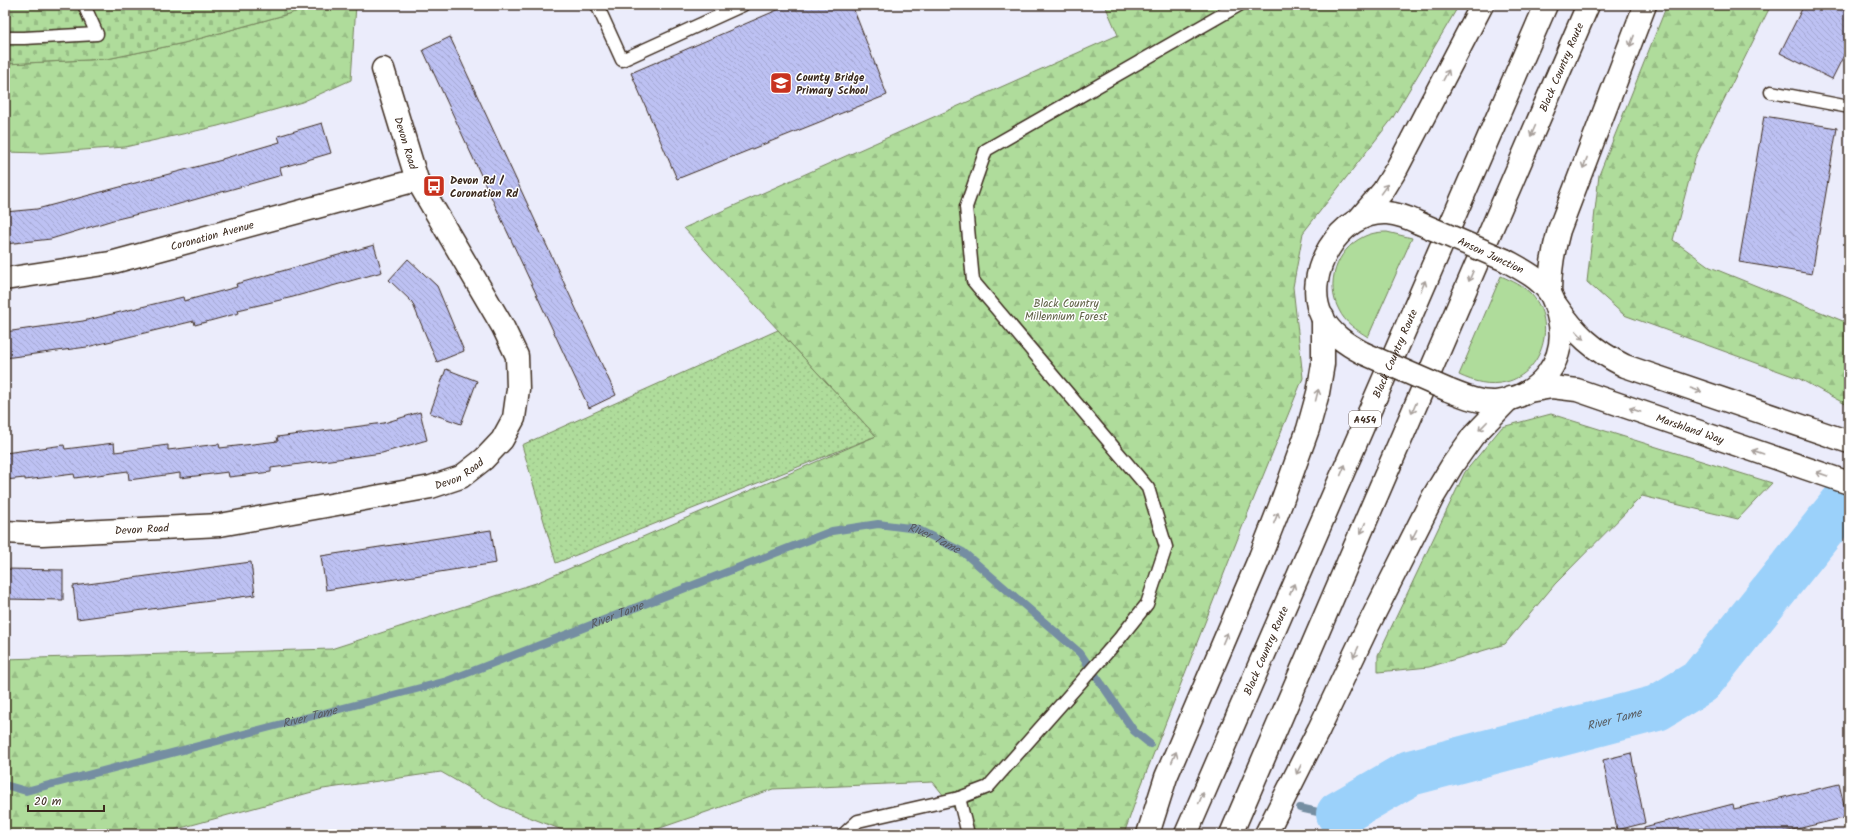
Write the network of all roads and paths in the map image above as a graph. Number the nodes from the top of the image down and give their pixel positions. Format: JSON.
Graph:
{"nodes":[{"id":1,"x":84,"y":5,"type":"edge"},
{"id":2,"x":597,"y":5,"type":"edge"},
{"id":3,"x":743,"y":5,"type":"edge"},
{"id":4,"x":1239,"y":5,"type":"edge"},
{"id":5,"x":1482,"y":5,"type":"edge"},
{"id":6,"x":1546,"y":5,"type":"edge"},
{"id":7,"x":1588,"y":5,"type":"edge"},
{"id":8,"x":1646,"y":5,"type":"edge"},
{"id":9,"x":5,"y":38,"type":"edge"},
{"id":10,"x":383,"y":69,"type":"dead end"},
{"id":11,"x":1770,"y":92,"type":"dead end"},
{"id":12,"x":1848,"y":106,"type":"edge"},
{"id":13,"x":417,"y":180,"type":"junction"},
{"id":14,"x":1358,"y":219,"type":"junction"},
{"id":15,"x":5,"y":279,"type":"edge"},
{"id":16,"x":1553,"y":299,"type":"junction"},
{"id":17,"x":1323,"y":317,"type":"junction"},
{"id":18,"x":1520,"y":394,"type":"junction"},
{"id":19,"x":1849,"y":442,"type":"edge"},
{"id":20,"x":1849,"y":483,"type":"edge"},
{"id":21,"x":5,"y":532,"type":"edge"},
{"id":22,"x":959,"y":798,"type":"junction"},
{"id":23,"x":844,"y":834,"type":"edge"},
{"id":24,"x":968,"y":834,"type":"edge"},
{"id":25,"x":1148,"y":834,"type":"edge"},
{"id":26,"x":1186,"y":834,"type":"edge"},
{"id":27,"x":1231,"y":834,"type":"edge"},
{"id":28,"x":1266,"y":834,"type":"edge"}],
"edges":[{"from":1,"to":9,"type":"lane"},
{"from":2,"to":3,"type":"lane"},
{"from":4,"to":22,"type":"lane"},
{"from":14,"to":5,"type":"main road","one_way":true},
{"from":26,"to":6,"type":"main road","name":"Black Country Route","number":"A454","one_way":true},
{"from":7,"to":27,"type":"main road","name":"Black Country Route","one_way":true},
{"from":8,"to":16,"type":"main road","one_way":true},
{"from":10,"to":13,"type":"main road","name":"Devon Road"},
{"from":11,"to":12,"type":"lane"},
{"from":13,"to":15,"type":"main road","name":"Coronation Avenue"},
{"from":13,"to":21,"type":"main road","name":"Devon Road"},
{"from":14,"to":16,"type":"main road","name":"Anson Junction","bridge":true},
{"from":14,"to":17,"type":"main road","name":"Anson Junction"},
{"from":16,"to":18,"type":"main road","name":"Anson Junction"},
{"from":16,"to":19,"type":"main road","one_way":true},
{"from":17,"to":18,"type":"main road","name":"Anson Junction","bridge":true},
{"from":25,"to":17,"type":"main road","one_way":true},
{"from":20,"to":18,"type":"main road","name":"Marshland Way","one_way":true},
{"from":18,"to":28,"type":"main road","one_way":true},
{"from":22,"to":23,"type":"lane"},
{"from":22,"to":24,"type":"lane"}]}
